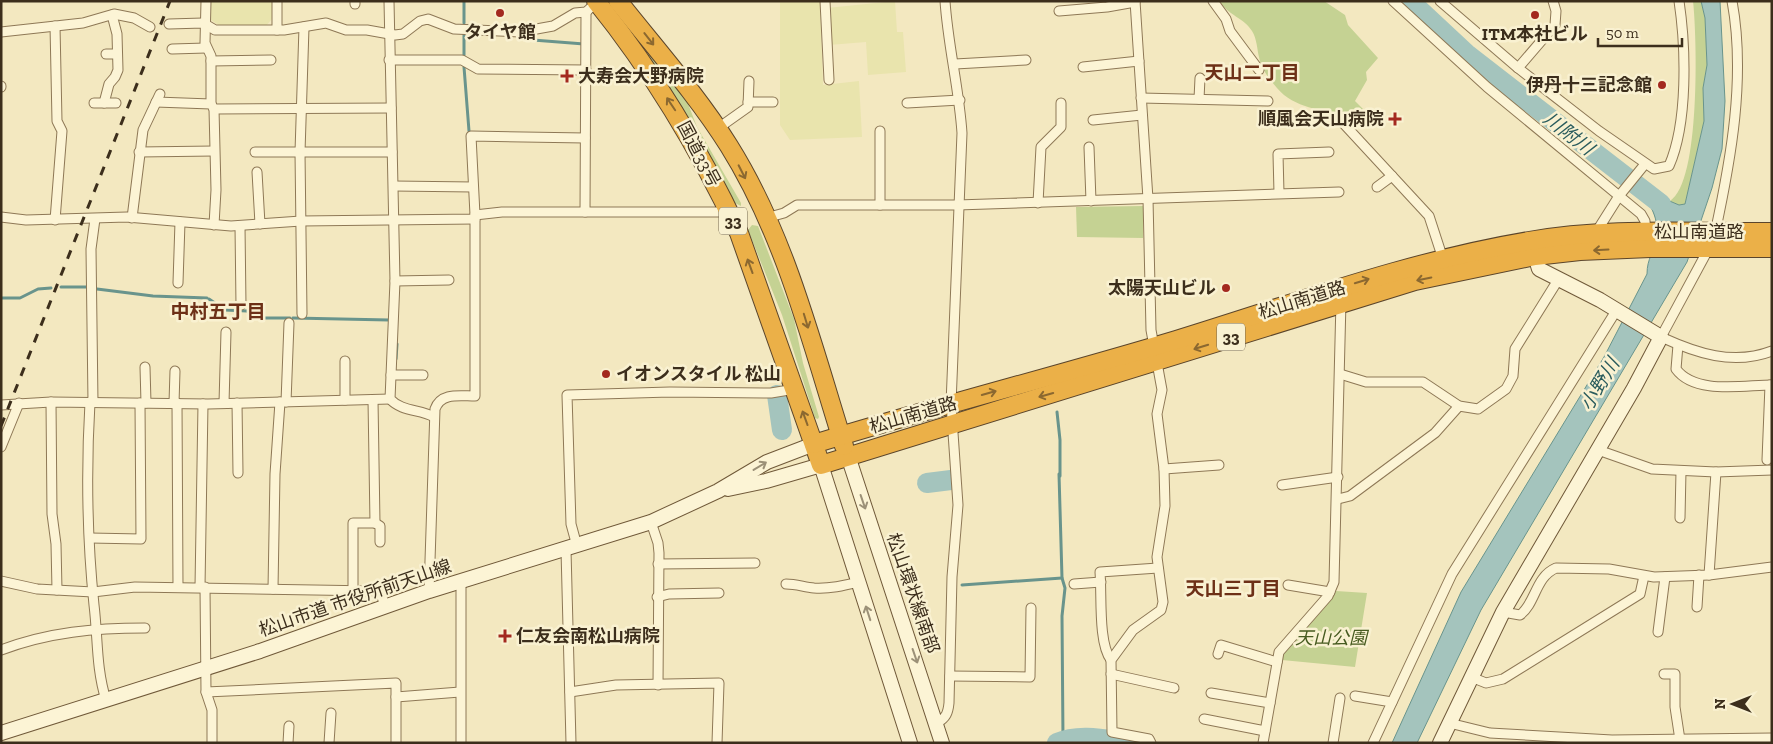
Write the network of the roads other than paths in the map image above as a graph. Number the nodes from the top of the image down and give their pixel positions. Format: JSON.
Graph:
{"nodes":[{"id":1,"x":206,"y":1,"type":"edge"},
{"id":2,"x":277,"y":1,"type":"edge"},
{"id":3,"x":389,"y":1,"type":"edge"},
{"id":4,"x":825,"y":1,"type":"edge"},
{"id":5,"x":945,"y":1,"type":"edge"},
{"id":6,"x":1213,"y":1,"type":"edge"},
{"id":7,"x":1393,"y":1,"type":"edge"},
{"id":8,"x":1440,"y":1,"type":"edge"},
{"id":9,"x":1553,"y":1,"type":"edge"},
{"id":10,"x":1679,"y":1,"type":"edge"},
{"id":11,"x":1732,"y":1,"type":"edge"},
{"id":12,"x":1135,"y":2,"type":"edge"},
{"id":13,"x":607,"y":5,"type":"edge"},
{"id":14,"x":1059,"y":11,"type":"dead end"},
{"id":15,"x":112,"y":15,"type":"junction"},
{"id":16,"x":169,"y":24,"type":"dead end"},
{"id":17,"x":206,"y":25,"type":"junction"},
{"id":18,"x":55,"y":26,"type":"junction"},
{"id":19,"x":150,"y":27,"type":"dead end"},
{"id":20,"x":304,"y":27,"type":"junction"},
{"id":21,"x":277,"y":30,"type":"junction"},
{"id":22,"x":1,"y":32,"type":"edge"},
{"id":23,"x":388,"y":35,"type":"junction"},
{"id":24,"x":206,"y":48,"type":"junction"},
{"id":25,"x":172,"y":49,"type":"dead end"},
{"id":26,"x":106,"y":54,"type":"dead end"},
{"id":27,"x":117,"y":54,"type":"junction"},
{"id":28,"x":271,"y":60,"type":"dead end"},
{"id":29,"x":389,"y":60,"type":"junction"},
{"id":30,"x":1026,"y":60,"type":"dead end"},
{"id":31,"x":211,"y":61,"type":"junction"},
{"id":32,"x":1139,"y":61,"type":"junction"},
{"id":33,"x":955,"y":64,"type":"junction"},
{"id":34,"x":1083,"y":67,"type":"dead end"},
{"id":35,"x":1518,"y":68,"type":"junction"},
{"id":36,"x":586,"y":70,"type":"junction"},
{"id":37,"x":1259,"y":70,"type":"dead end"},
{"id":38,"x":1200,"y":78,"type":"dead end"},
{"id":39,"x":829,"y":80,"type":"dead end"},
{"id":40,"x":749,"y":81,"type":"dead end"},
{"id":41,"x":1141,"y":98,"type":"junction"},
{"id":42,"x":1198,"y":99,"type":"junction"},
{"id":43,"x":960,"y":100,"type":"junction"},
{"id":44,"x":1268,"y":101,"type":"dead end"},
{"id":45,"x":748,"y":102,"type":"junction"},
{"id":46,"x":773,"y":102,"type":"dead end"},
{"id":47,"x":94,"y":103,"type":"dead end"},
{"id":48,"x":104,"y":103,"type":"junction"},
{"id":49,"x":116,"y":103,"type":"dead end"},
{"id":50,"x":907,"y":103,"type":"dead end"},
{"id":51,"x":1061,"y":103,"type":"dead end"},
{"id":52,"x":213,"y":106,"type":"junction"},
{"id":53,"x":301,"y":108,"type":"junction"},
{"id":54,"x":391,"y":108,"type":"junction"},
{"id":55,"x":1196,"y":109,"type":"dead end"},
{"id":56,"x":1142,"y":115,"type":"junction"},
{"id":57,"x":1093,"y":120,"type":"dead end"},
{"id":58,"x":1343,"y":123,"type":"dead end"},
{"id":59,"x":717,"y":130,"type":"junction"},
{"id":60,"x":880,"y":131,"type":"dead end"},
{"id":61,"x":585,"y":138,"type":"junction"},
{"id":62,"x":1089,"y":147,"type":"dead end"},
{"id":63,"x":139,"y":152,"type":"junction"},
{"id":64,"x":214,"y":152,"type":"junction"},
{"id":65,"x":255,"y":152,"type":"dead end"},
{"id":66,"x":300,"y":152,"type":"junction"},
{"id":67,"x":392,"y":152,"type":"junction"},
{"id":68,"x":1329,"y":152,"type":"dead end"},
{"id":69,"x":1643,"y":167,"type":"junction"},
{"id":70,"x":257,"y":172,"type":"dead end"},
{"id":71,"x":1392,"y":176,"type":"junction"},
{"id":72,"x":394,"y":186,"type":"junction"},
{"id":73,"x":473,"y":187,"type":"junction"},
{"id":74,"x":1376,"y":187,"type":"dead end"},
{"id":75,"x":1339,"y":192,"type":"dead end"},
{"id":76,"x":1279,"y":193,"type":"junction"},
{"id":77,"x":1620,"y":196,"type":"junction"},
{"id":78,"x":1148,"y":199,"type":"junction"},
{"id":79,"x":1090,"y":201,"type":"junction"},
{"id":80,"x":1038,"y":203,"type":"junction"},
{"id":81,"x":880,"y":205,"type":"junction"},
{"id":82,"x":957,"y":205,"type":"junction"},
{"id":83,"x":585,"y":212,"type":"junction"},
{"id":84,"x":729,"y":212,"type":"junction"},
{"id":85,"x":1,"y":217,"type":"edge"},
{"id":86,"x":475,"y":217,"type":"junction"},
{"id":87,"x":132,"y":218,"type":"junction"},
{"id":88,"x":766,"y":218,"type":"junction"},
{"id":89,"x":96,"y":219,"type":"junction"},
{"id":90,"x":56,"y":220,"type":"junction"},
{"id":91,"x":395,"y":220,"type":"junction"},
{"id":92,"x":301,"y":221,"type":"junction"},
{"id":93,"x":180,"y":222,"type":"junction"},
{"id":94,"x":260,"y":224,"type":"junction"},
{"id":95,"x":214,"y":225,"type":"junction"},
{"id":96,"x":240,"y":226,"type":"junction"},
{"id":97,"x":1772,"y":232,"type":"edge"},
{"id":98,"x":1595,"y":234,"type":"junction"},
{"id":99,"x":1650,"y":237,"type":"junction"},
{"id":100,"x":1708,"y":240,"type":"junction"},
{"id":101,"x":1533,"y":248,"type":"junction"},
{"id":102,"x":1772,"y":248,"type":"edge"},
{"id":103,"x":1445,"y":267,"type":"junction"},
{"id":104,"x":395,"y":280,"type":"junction"},
{"id":105,"x":448,"y":280,"type":"dead end"},
{"id":106,"x":1558,"y":280,"type":"junction"},
{"id":107,"x":178,"y":283,"type":"dead end"},
{"id":108,"x":1341,"y":296,"type":"junction"},
{"id":109,"x":240,"y":305,"type":"dead end"},
{"id":110,"x":1618,"y":313,"type":"junction"},
{"id":111,"x":302,"y":314,"type":"dead end"},
{"id":112,"x":289,"y":323,"type":"dead end"},
{"id":113,"x":226,"y":332,"type":"dead end"},
{"id":114,"x":1658,"y":335,"type":"junction"},
{"id":115,"x":1678,"y":345,"type":"junction"},
{"id":116,"x":1772,"y":352,"type":"edge"},
{"id":117,"x":1156,"y":354,"type":"junction"},
{"id":118,"x":345,"y":361,"type":"dead end"},
{"id":119,"x":145,"y":367,"type":"dead end"},
{"id":120,"x":174,"y":371,"type":"dead end"},
{"id":121,"x":1340,"y":374,"type":"junction"},
{"id":122,"x":391,"y":375,"type":"junction"},
{"id":123,"x":423,"y":376,"type":"dead end"},
{"id":124,"x":1771,"y":385,"type":"edge"},
{"id":125,"x":794,"y":389,"type":"junction"},
{"id":126,"x":390,"y":399,"type":"junction"},
{"id":127,"x":345,"y":400,"type":"junction"},
{"id":128,"x":373,"y":400,"type":"junction"},
{"id":129,"x":51,"y":402,"type":"junction"},
{"id":130,"x":91,"y":402,"type":"junction"},
{"id":131,"x":283,"y":402,"type":"junction"},
{"id":132,"x":19,"y":403,"type":"junction"},
{"id":133,"x":143,"y":403,"type":"junction"},
{"id":134,"x":176,"y":403,"type":"junction"},
{"id":135,"x":224,"y":403,"type":"junction"},
{"id":136,"x":237,"y":403,"type":"junction"},
{"id":137,"x":203,"y":404,"type":"junction"},
{"id":138,"x":951,"y":404,"type":"junction"},
{"id":139,"x":1,"y":405,"type":"edge"},
{"id":140,"x":1459,"y":406,"type":"junction"},
{"id":141,"x":434,"y":417,"type":"junction"},
{"id":142,"x":951,"y":423,"type":"junction"},
{"id":143,"x":841,"y":436,"type":"junction"},
{"id":144,"x":814,"y":444,"type":"junction"},
{"id":145,"x":1,"y":447,"type":"edge"},
{"id":146,"x":1598,"y":450,"type":"junction"},
{"id":147,"x":848,"y":456,"type":"junction"},
{"id":148,"x":1767,"y":460,"type":"dead end"},
{"id":149,"x":821,"y":464,"type":"junction"},
{"id":150,"x":1218,"y":465,"type":"dead end"},
{"id":151,"x":1164,"y":469,"type":"junction"},
{"id":152,"x":1772,"y":470,"type":"edge"},
{"id":153,"x":1682,"y":471,"type":"junction"},
{"id":154,"x":1716,"y":472,"type":"junction"},
{"id":155,"x":238,"y":473,"type":"dead end"},
{"id":156,"x":1338,"y":477,"type":"junction"},
{"id":157,"x":1282,"y":485,"type":"dead end"},
{"id":158,"x":718,"y":491,"type":"junction"},
{"id":159,"x":1338,"y":499,"type":"junction"},
{"id":160,"x":1680,"y":518,"type":"dead end"},
{"id":161,"x":651,"y":522,"type":"junction"},
{"id":162,"x":375,"y":523,"type":"junction"},
{"id":163,"x":90,"y":538,"type":"junction"},
{"id":164,"x":380,"y":542,"type":"dead end"},
{"id":165,"x":571,"y":548,"type":"junction"},
{"id":166,"x":658,"y":564,"type":"junction"},
{"id":167,"x":755,"y":564,"type":"dead end"},
{"id":168,"x":1772,"y":567,"type":"edge"},
{"id":169,"x":1158,"y":568,"type":"junction"},
{"id":170,"x":1699,"y":575,"type":"junction"},
{"id":171,"x":1709,"y":575,"type":"junction"},
{"id":172,"x":1644,"y":576,"type":"junction"},
{"id":173,"x":1665,"y":577,"type":"junction"},
{"id":174,"x":1,"y":581,"type":"edge"},
{"id":175,"x":462,"y":581,"type":"junction"},
{"id":176,"x":858,"y":582,"type":"junction"},
{"id":177,"x":1101,"y":582,"type":"junction"},
{"id":178,"x":786,"y":584,"type":"dead end"},
{"id":179,"x":1074,"y":584,"type":"dead end"},
{"id":180,"x":1288,"y":585,"type":"dead end"},
{"id":181,"x":178,"y":587,"type":"junction"},
{"id":182,"x":203,"y":587,"type":"junction"},
{"id":183,"x":273,"y":589,"type":"junction"},
{"id":184,"x":57,"y":590,"type":"junction"},
{"id":185,"x":353,"y":590,"type":"junction"},
{"id":186,"x":92,"y":592,"type":"junction"},
{"id":187,"x":428,"y":592,"type":"junction"},
{"id":188,"x":1330,"y":592,"type":"junction"},
{"id":189,"x":719,"y":593,"type":"dead end"},
{"id":190,"x":658,"y":597,"type":"junction"},
{"id":191,"x":385,"y":606,"type":"junction"},
{"id":192,"x":1697,"y":607,"type":"dead end"},
{"id":193,"x":1031,"y":608,"type":"dead end"},
{"id":194,"x":1502,"y":612,"type":"junction"},
{"id":195,"x":95,"y":628,"type":"junction"},
{"id":196,"x":145,"y":628,"type":"dead end"},
{"id":197,"x":1658,"y":632,"type":"dead end"},
{"id":198,"x":1,"y":650,"type":"edge"},
{"id":199,"x":1218,"y":654,"type":"dead end"},
{"id":200,"x":1111,"y":660,"type":"junction"},
{"id":201,"x":1277,"y":662,"type":"junction"},
{"id":202,"x":207,"y":668,"type":"junction"},
{"id":203,"x":1111,"y":674,"type":"junction"},
{"id":204,"x":1664,"y":674,"type":"dead end"},
{"id":205,"x":950,"y":676,"type":"junction"},
{"id":206,"x":1471,"y":677,"type":"junction"},
{"id":207,"x":658,"y":684,"type":"junction"},
{"id":208,"x":1174,"y":688,"type":"dead end"},
{"id":209,"x":206,"y":692,"type":"junction"},
{"id":210,"x":460,"y":692,"type":"junction"},
{"id":211,"x":570,"y":692,"type":"junction"},
{"id":212,"x":1211,"y":693,"type":"dead end"},
{"id":213,"x":1355,"y":696,"type":"dead end"},
{"id":214,"x":396,"y":697,"type":"junction"},
{"id":215,"x":1340,"y":698,"type":"dead end"},
{"id":216,"x":106,"y":700,"type":"junction"},
{"id":217,"x":1392,"y":702,"type":"junction"},
{"id":218,"x":1270,"y":703,"type":"junction"},
{"id":219,"x":331,"y":713,"type":"dead end"},
{"id":220,"x":1204,"y":720,"type":"dead end"},
{"id":221,"x":937,"y":723,"type":"junction"},
{"id":222,"x":1449,"y":723,"type":"junction"},
{"id":223,"x":289,"y":726,"type":"dead end"},
{"id":224,"x":1265,"y":731,"type":"junction"},
{"id":225,"x":1,"y":733,"type":"edge"},
{"id":226,"x":1772,"y":738,"type":"edge"},
{"id":227,"x":1551,"y":739,"type":"edge"},
{"id":228,"x":1680,"y":740,"type":"junction"},
{"id":229,"x":1612,"y":741,"type":"edge"},
{"id":230,"x":1692,"y":741,"type":"edge"},
{"id":231,"x":1743,"y":741,"type":"edge"},
{"id":232,"x":212,"y":743,"type":"edge"},
{"id":233,"x":288,"y":743,"type":"edge"},
{"id":234,"x":329,"y":743,"type":"edge"},
{"id":235,"x":396,"y":743,"type":"edge"},
{"id":236,"x":461,"y":743,"type":"edge"},
{"id":237,"x":571,"y":743,"type":"edge"},
{"id":238,"x":717,"y":743,"type":"edge"},
{"id":239,"x":910,"y":743,"type":"edge"},
{"id":240,"x":942,"y":743,"type":"edge"},
{"id":241,"x":1151,"y":743,"type":"edge"},
{"id":242,"x":1263,"y":743,"type":"edge"},
{"id":243,"x":1333,"y":743,"type":"edge"},
{"id":244,"x":1373,"y":743,"type":"edge"},
{"id":245,"x":1440,"y":743,"type":"edge"}],
"edges":[{"from":1,"to":17,"type":"street"},
{"from":2,"to":21,"type":"street"},
{"from":3,"to":23,"type":"street"},
{"from":4,"to":39,"type":"street"},
{"from":5,"to":33,"type":"street"},
{"from":6,"to":37,"type":"street"},
{"from":7,"to":77,"type":"street"},
{"from":8,"to":35,"type":"street"},
{"from":9,"to":35,"type":"street"},
{"from":10,"to":69,"type":"street"},
{"from":11,"to":100,"type":"street"},
{"from":12,"to":14,"type":"street"},
{"from":12,"to":32,"type":"street"},
{"from":13,"to":23,"type":"street"},
{"from":13,"to":36,"type":"street"},
{"from":13,"to":59,"type":"highway","name":"国道33号","number":"33","one_way":true},
{"from":84,"to":13,"type":"highway","name":"国道33号","number":"33","one_way":true},
{"from":15,"to":18,"type":"street"},
{"from":15,"to":19,"type":"street"},
{"from":15,"to":27,"type":"street"},
{"from":16,"to":17,"type":"street"},
{"from":17,"to":21,"type":"street"},
{"from":17,"to":24,"type":"street"},
{"from":18,"to":22,"type":"street"},
{"from":18,"to":90,"type":"street"},
{"from":20,"to":21,"type":"street"},
{"from":20,"to":23,"type":"street"},
{"from":20,"to":53,"type":"street"},
{"from":23,"to":29,"type":"street"},
{"from":24,"to":25,"type":"street"},
{"from":24,"to":31,"type":"street"},
{"from":26,"to":27,"type":"street"},
{"from":27,"to":48,"type":"street"},
{"from":28,"to":31,"type":"street"},
{"from":29,"to":36,"type":"street"},
{"from":29,"to":54,"type":"street"},
{"from":30,"to":33,"type":"street"},
{"from":31,"to":52,"type":"street"},
{"from":32,"to":34,"type":"street"},
{"from":32,"to":41,"type":"street"},
{"from":33,"to":43,"type":"street"},
{"from":35,"to":69,"type":"street"},
{"from":36,"to":61,"type":"street"},
{"from":38,"to":42,"type":"street"},
{"from":40,"to":45,"type":"street"},
{"from":41,"to":42,"type":"street"},
{"from":41,"to":56,"type":"street"},
{"from":42,"to":44,"type":"street"},
{"from":42,"to":55,"type":"street"},
{"from":43,"to":50,"type":"street"},
{"from":43,"to":82,"type":"street"},
{"from":45,"to":46,"type":"street"},
{"from":45,"to":59,"type":"street"},
{"from":47,"to":48,"type":"street"},
{"from":48,"to":49,"type":"street"},
{"from":51,"to":80,"type":"street"},
{"from":52,"to":53,"type":"street"},
{"from":52,"to":63,"type":"street"},
{"from":52,"to":64,"type":"street"},
{"from":53,"to":54,"type":"street"},
{"from":53,"to":66,"type":"street"},
{"from":54,"to":67,"type":"street"},
{"from":56,"to":57,"type":"street"},
{"from":56,"to":78,"type":"street"},
{"from":58,"to":71,"type":"street"},
{"from":59,"to":88,"type":"highway","name":"国道33号","number":"33","one_way":true},
{"from":60,"to":81,"type":"street"},
{"from":61,"to":73,"type":"street"},
{"from":61,"to":83,"type":"street"},
{"from":62,"to":79,"type":"street"},
{"from":63,"to":64,"type":"street"},
{"from":63,"to":87,"type":"street"},
{"from":64,"to":95,"type":"street"},
{"from":65,"to":66,"type":"street"},
{"from":66,"to":67,"type":"street"},
{"from":66,"to":92,"type":"street"},
{"from":67,"to":72,"type":"street"},
{"from":68,"to":76,"type":"street"},
{"from":69,"to":77,"type":"street"},
{"from":70,"to":94,"type":"street"},
{"from":71,"to":74,"type":"street"},
{"from":71,"to":103,"type":"street"},
{"from":72,"to":73,"type":"street"},
{"from":72,"to":91,"type":"street"},
{"from":73,"to":86,"type":"street"},
{"from":75,"to":76,"type":"street"},
{"from":76,"to":78,"type":"street"},
{"from":77,"to":98,"type":"street"},
{"from":77,"to":99,"type":"street"},
{"from":78,"to":79,"type":"street"},
{"from":78,"to":117,"type":"street"},
{"from":79,"to":80,"type":"street"},
{"from":80,"to":82,"type":"street"},
{"from":81,"to":82,"type":"street"},
{"from":81,"to":88,"type":"street"},
{"from":82,"to":138,"type":"street"},
{"from":83,"to":84,"type":"street"},
{"from":83,"to":86,"type":"street"},
{"from":125,"to":84,"type":"highway","name":"国道33号","number":"33","one_way":true},
{"from":85,"to":90,"type":"street"},
{"from":86,"to":91,"type":"street"},
{"from":86,"to":141,"type":"street"},
{"from":87,"to":89,"type":"street"},
{"from":87,"to":93,"type":"street"},
{"from":88,"to":143,"type":"highway","name":"国道33号","number":"33","one_way":true},
{"from":89,"to":90,"type":"street"},
{"from":89,"to":130,"type":"street"},
{"from":91,"to":92,"type":"street"},
{"from":91,"to":104,"type":"street"},
{"from":92,"to":94,"type":"street"},
{"from":92,"to":111,"type":"street"},
{"from":93,"to":95,"type":"street"},
{"from":93,"to":107,"type":"street"},
{"from":94,"to":96,"type":"street"},
{"from":95,"to":96,"type":"street"},
{"from":96,"to":109,"type":"street"},
{"from":97,"to":100,"type":"highway","name":"松山南道路","number":"33"},
{"from":98,"to":99,"type":"highway","name":"松山南道路","number":"33"},
{"from":98,"to":101,"type":"highway","name":"松山南道路","number":"33"},
{"from":99,"to":100,"type":"highway","name":"松山南道路","number":"33"},
{"from":99,"to":101,"type":"highway","name":"松山南道路","number":"33","one_way":true},
{"from":100,"to":102,"type":"highway","name":"松山南道路","number":"33"},
{"from":100,"to":114,"type":"street"},
{"from":101,"to":103,"type":"highway","name":"松山南道路","number":"33"},
{"from":101,"to":106,"type":"street"},
{"from":103,"to":108,"type":"highway","name":"松山南道路","number":"33"},
{"from":104,"to":105,"type":"street"},
{"from":104,"to":122,"type":"street"},
{"from":106,"to":110,"type":"street"},
{"from":106,"to":140,"type":"street"},
{"from":108,"to":117,"type":"highway","name":"松山南道路","number":"33"},
{"from":108,"to":121,"type":"street"},
{"from":110,"to":114,"type":"street"},
{"from":110,"to":217,"type":"street"},
{"from":112,"to":131,"type":"street"},
{"from":113,"to":135,"type":"street"},
{"from":114,"to":115,"type":"street"},
{"from":114,"to":146,"type":"street"},
{"from":115,"to":116,"type":"street"},
{"from":115,"to":124,"type":"street"},
{"from":138,"to":117,"type":"highway","name":"松山南道路","number":"33","one_way":true},
{"from":117,"to":142,"type":"highway","name":"松山南道路","number":"33","one_way":true},
{"from":117,"to":151,"type":"street"},
{"from":118,"to":127,"type":"street"},
{"from":119,"to":133,"type":"street"},
{"from":120,"to":134,"type":"street"},
{"from":121,"to":140,"type":"street"},
{"from":121,"to":156,"type":"street"},
{"from":122,"to":123,"type":"street"},
{"from":122,"to":126,"type":"street"},
{"from":124,"to":148,"type":"street"},
{"from":144,"to":125,"type":"highway","name":"国道33号","number":"33","one_way":true},
{"from":125,"to":165,"type":"street"},
{"from":126,"to":128,"type":"street"},
{"from":126,"to":141,"type":"street"},
{"from":127,"to":128,"type":"street"},
{"from":127,"to":131,"type":"street"},
{"from":128,"to":162,"type":"street"},
{"from":129,"to":130,"type":"street"},
{"from":129,"to":132,"type":"street"},
{"from":129,"to":184,"type":"street"},
{"from":130,"to":133,"type":"street"},
{"from":130,"to":163,"type":"street"},
{"from":131,"to":136,"type":"street"},
{"from":131,"to":183,"type":"street"},
{"from":132,"to":139,"type":"street"},
{"from":132,"to":145,"type":"street"},
{"from":133,"to":134,"type":"street"},
{"from":133,"to":163,"type":"street"},
{"from":134,"to":137,"type":"street"},
{"from":134,"to":181,"type":"street"},
{"from":135,"to":136,"type":"street"},
{"from":135,"to":137,"type":"street"},
{"from":136,"to":155,"type":"street"},
{"from":137,"to":182,"type":"street"},
{"from":138,"to":142,"type":"street"},
{"from":138,"to":143,"type":"highway","name":"松山南道路","number":"33"},
{"from":140,"to":159,"type":"street"},
{"from":141,"to":187,"type":"street"},
{"from":142,"to":147,"type":"highway","name":"松山南道路","number":"33"},
{"from":142,"to":205,"type":"street"},
{"from":143,"to":144,"type":"highway","name":"松山南道路","number":"33"},
{"from":143,"to":147,"type":"highway","name":"国道33号","number":"33"},
{"from":144,"to":149,"type":"highway","name":"国道33号","number":"33"},
{"from":158,"to":144,"type":"street","name":"松山市道 市役所前天山線","one_way":true},
{"from":146,"to":153,"type":"street"},
{"from":146,"to":194,"type":"street"},
{"from":147,"to":149,"type":"highway","name":"松山南道路","number":"33"},
{"from":147,"to":221,"type":"street","name":"松山環状線南部","one_way":true},
{"from":149,"to":158,"type":"street","name":"松山市道 市役所前天山線"},
{"from":149,"to":176,"type":"street"},
{"from":150,"to":151,"type":"street"},
{"from":151,"to":169,"type":"street"},
{"from":152,"to":154,"type":"street"},
{"from":153,"to":154,"type":"street"},
{"from":153,"to":160,"type":"street"},
{"from":154,"to":171,"type":"street"},
{"from":156,"to":157,"type":"street"},
{"from":156,"to":159,"type":"street"},
{"from":158,"to":161,"type":"street","name":"松山市道 市役所前天山線"},
{"from":159,"to":188,"type":"street"},
{"from":161,"to":165,"type":"street","name":"松山市道 市役所前天山線"},
{"from":161,"to":166,"type":"street"},
{"from":162,"to":164,"type":"street"},
{"from":162,"to":185,"type":"street"},
{"from":163,"to":186,"type":"street"},
{"from":165,"to":175,"type":"street","name":"松山市道 市役所前天山線"},
{"from":165,"to":211,"type":"street"},
{"from":166,"to":167,"type":"street"},
{"from":166,"to":190,"type":"street"},
{"from":168,"to":171,"type":"street"},
{"from":169,"to":177,"type":"street"},
{"from":169,"to":200,"type":"street"},
{"from":170,"to":171,"type":"street"},
{"from":170,"to":173,"type":"street"},
{"from":170,"to":192,"type":"street"},
{"from":172,"to":173,"type":"street"},
{"from":172,"to":194,"type":"street"},
{"from":172,"to":206,"type":"street"},
{"from":173,"to":197,"type":"street"},
{"from":174,"to":184,"type":"street"},
{"from":175,"to":187,"type":"street","name":"松山市道 市役所前天山線"},
{"from":175,"to":210,"type":"street"},
{"from":176,"to":178,"type":"street"},
{"from":239,"to":176,"type":"street","one_way":true},
{"from":177,"to":179,"type":"street"},
{"from":177,"to":200,"type":"street"},
{"from":180,"to":188,"type":"street"},
{"from":181,"to":182,"type":"street"},
{"from":181,"to":186,"type":"street"},
{"from":182,"to":183,"type":"street"},
{"from":182,"to":202,"type":"street"},
{"from":183,"to":185,"type":"street"},
{"from":184,"to":186,"type":"street"},
{"from":185,"to":191,"type":"street"},
{"from":186,"to":195,"type":"street"},
{"from":187,"to":191,"type":"street","name":"松山市道 市役所前天山線"},
{"from":188,"to":201,"type":"street"},
{"from":189,"to":190,"type":"street"},
{"from":190,"to":207,"type":"street"},
{"from":191,"to":202,"type":"street","name":"松山市道 市役所前天山線"},
{"from":193,"to":205,"type":"street"},
{"from":194,"to":206,"type":"street"},
{"from":195,"to":196,"type":"street"},
{"from":195,"to":198,"type":"street"},
{"from":195,"to":216,"type":"street"},
{"from":199,"to":201,"type":"street"},
{"from":200,"to":203,"type":"street"},
{"from":201,"to":218,"type":"street"},
{"from":202,"to":209,"type":"street"},
{"from":202,"to":216,"type":"street","name":"松山市道 市役所前天山線"},
{"from":203,"to":208,"type":"street"},
{"from":203,"to":241,"type":"street"},
{"from":204,"to":228,"type":"street"},
{"from":205,"to":221,"type":"street"},
{"from":206,"to":222,"type":"street"},
{"from":207,"to":211,"type":"street"},
{"from":207,"to":238,"type":"street"},
{"from":209,"to":214,"type":"street"},
{"from":209,"to":232,"type":"street"},
{"from":210,"to":214,"type":"street"},
{"from":210,"to":236,"type":"street"},
{"from":211,"to":237,"type":"street"},
{"from":212,"to":218,"type":"street"},
{"from":213,"to":217,"type":"street"},
{"from":214,"to":235,"type":"street"},
{"from":215,"to":243,"type":"street"},
{"from":216,"to":225,"type":"street","name":"松山市道 市役所前天山線"},
{"from":217,"to":244,"type":"street"},
{"from":218,"to":224,"type":"street"},
{"from":219,"to":234,"type":"street"},
{"from":220,"to":224,"type":"street"},
{"from":221,"to":240,"type":"street","name":"松山環状線南部"},
{"from":222,"to":227,"type":"street"},
{"from":222,"to":245,"type":"street"},
{"from":223,"to":233,"type":"street"},
{"from":224,"to":242,"type":"street"},
{"from":226,"to":231,"type":"street"},
{"from":227,"to":229,"type":"street"},
{"from":228,"to":229,"type":"street"},
{"from":228,"to":230,"type":"street"},
{"from":230,"to":231,"type":"street"}]}
